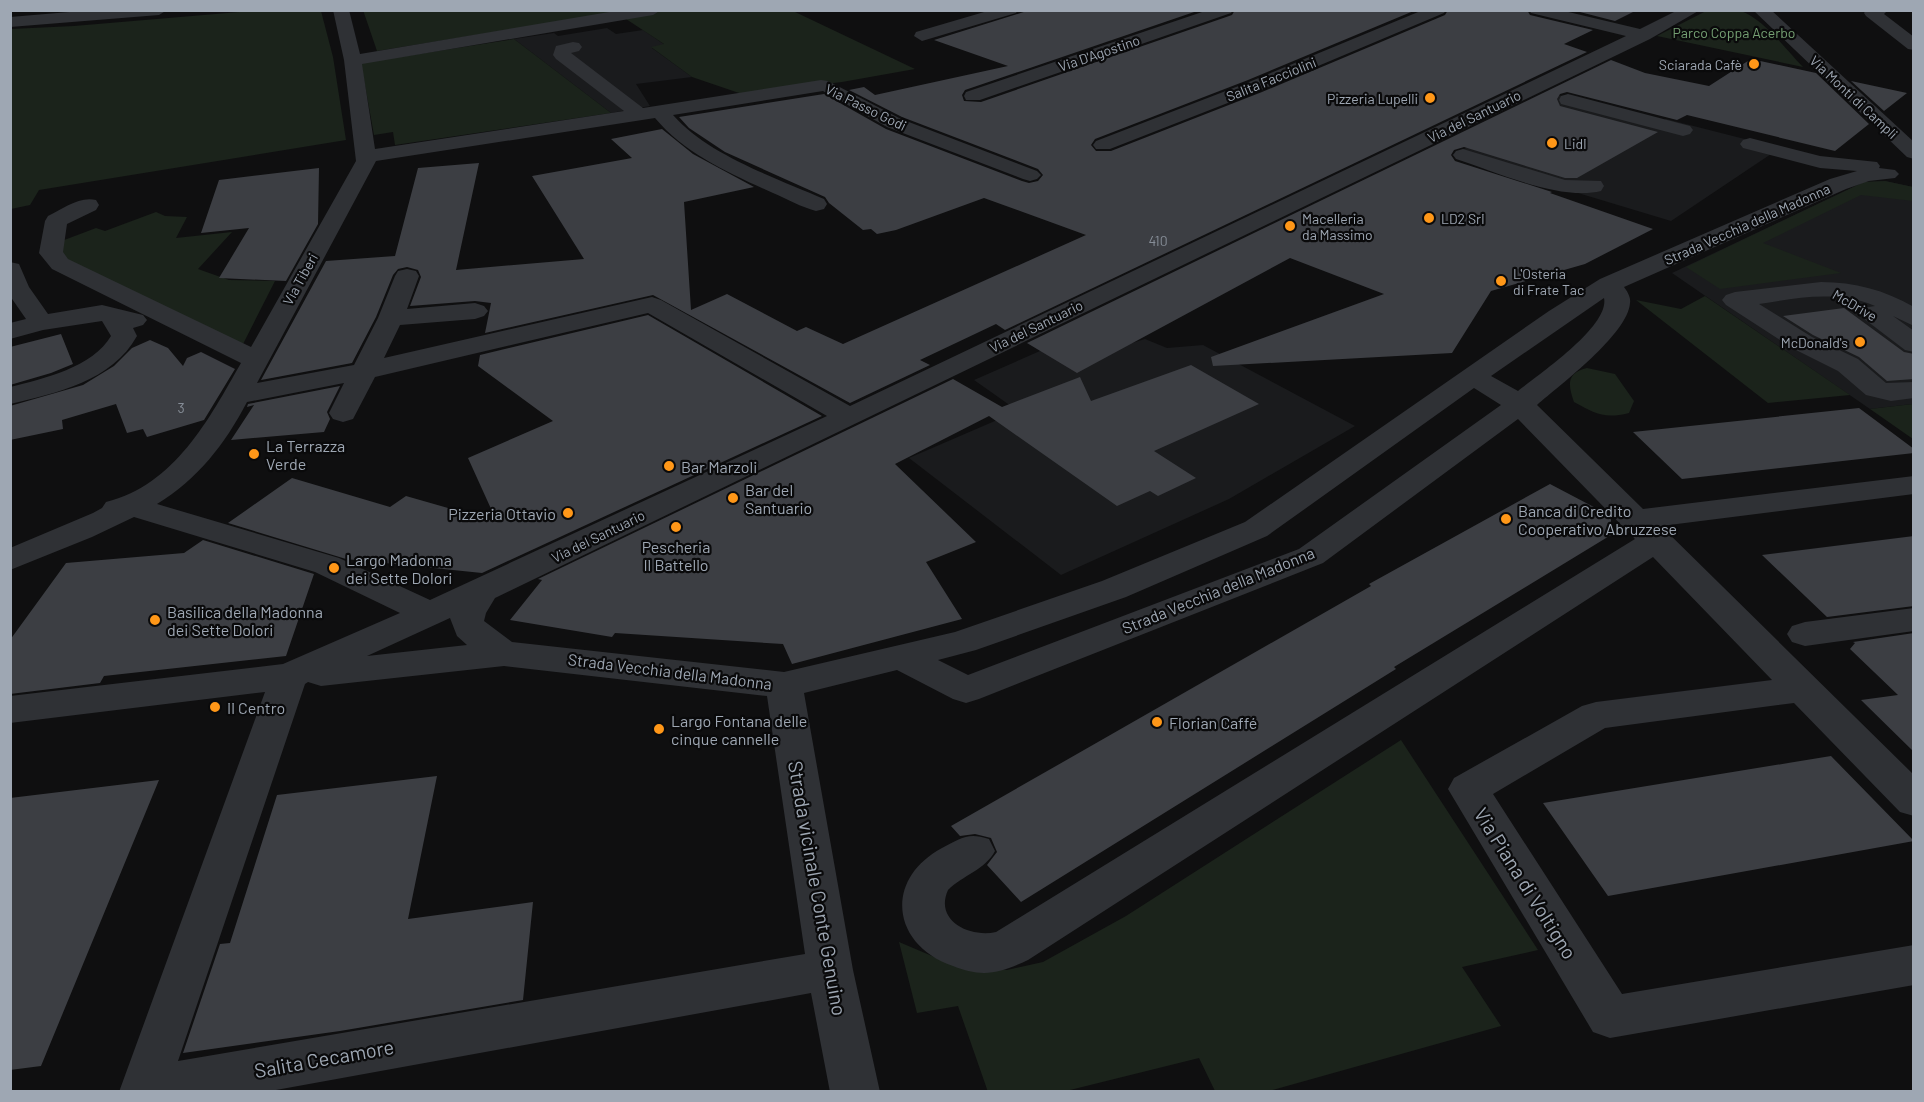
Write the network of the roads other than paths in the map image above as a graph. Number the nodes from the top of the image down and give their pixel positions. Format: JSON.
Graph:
{"nodes":[{"id":1,"x":159,"y":10,"type":"edge"},
{"id":2,"x":340,"y":10,"type":"edge"},
{"id":3,"x":653,"y":10,"type":"edge"},
{"id":4,"x":1010,"y":10,"type":"edge"},
{"id":5,"x":1188,"y":10,"type":"edge"},
{"id":6,"x":1438,"y":10,"type":"edge"},
{"id":7,"x":1537,"y":10,"type":"edge"},
{"id":8,"x":1692,"y":10,"type":"edge"},
{"id":9,"x":1748,"y":10,"type":"edge"},
{"id":10,"x":1886,"y":11,"type":"edge"},
{"id":11,"x":1217,"y":13,"type":"edge"},
{"id":12,"x":1764,"y":14,"type":"edge"},
{"id":13,"x":10,"y":22,"type":"edge"},
{"id":14,"x":922,"y":36,"type":"dead end"},
{"id":15,"x":1647,"y":38,"type":"junction"},
{"id":16,"x":1914,"y":45,"type":"edge"},
{"id":17,"x":573,"y":47,"type":"dead end"},
{"id":18,"x":353,"y":60,"type":"junction"},
{"id":19,"x":973,"y":96,"type":"dead end"},
{"id":20,"x":1568,"y":100,"type":"dead end"},
{"id":21,"x":660,"y":111,"type":"junction"},
{"id":22,"x":639,"y":114,"type":"junction"},
{"id":23,"x":1683,"y":130,"type":"dead end"},
{"id":24,"x":1750,"y":144,"type":"dead end"},
{"id":25,"x":1103,"y":145,"type":"dead end"},
{"id":26,"x":1463,"y":155,"type":"dead end"},
{"id":27,"x":1914,"y":155,"type":"edge"},
{"id":28,"x":365,"y":156,"type":"junction"},
{"id":29,"x":1889,"y":173,"type":"junction"},
{"id":30,"x":1030,"y":175,"type":"dead end"},
{"id":31,"x":1593,"y":186,"type":"dead end"},
{"id":32,"x":816,"y":204,"type":"dead end"},
{"id":33,"x":88,"y":205,"type":"dead end"},
{"id":34,"x":1715,"y":238,"type":"junction"},
{"id":35,"x":1740,"y":251,"type":"dead end"},
{"id":36,"x":10,"y":269,"type":"edge"},
{"id":37,"x":407,"y":276,"type":"dead end"},
{"id":38,"x":1609,"y":284,"type":"junction"},
{"id":39,"x":1826,"y":289,"type":"junction"},
{"id":40,"x":475,"y":311,"type":"dead end"},
{"id":41,"x":113,"y":317,"type":"junction"},
{"id":42,"x":391,"y":318,"type":"junction"},
{"id":43,"x":1914,"y":318,"type":"edge"},
{"id":44,"x":41,"y":323,"type":"junction"},
{"id":45,"x":189,"y":328,"type":"junction"},
{"id":46,"x":10,"y":331,"type":"edge"},
{"id":47,"x":1914,"y":344,"type":"edge"},
{"id":48,"x":255,"y":360,"type":"junction"},
{"id":49,"x":365,"y":371,"type":"junction"},
{"id":50,"x":1474,"y":376,"type":"junction"},
{"id":51,"x":1914,"y":390,"type":"edge"},
{"id":52,"x":10,"y":396,"type":"edge"},
{"id":53,"x":236,"y":396,"type":"junction"},
{"id":54,"x":1509,"y":412,"type":"junction"},
{"id":55,"x":343,"y":413,"type":"dead end"},
{"id":56,"x":849,"y":417,"type":"junction"},
{"id":57,"x":1914,"y":485,"type":"edge"},
{"id":58,"x":1578,"y":499,"type":"dead end"},
{"id":59,"x":130,"y":506,"type":"junction"},
{"id":60,"x":1645,"y":531,"type":"junction"},
{"id":61,"x":17,"y":535,"type":"edge"},
{"id":62,"x":10,"y":560,"type":"edge"},
{"id":63,"x":483,"y":590,"type":"junction"},
{"id":64,"x":431,"y":614,"type":"junction"},
{"id":65,"x":1914,"y":619,"type":"edge"},
{"id":66,"x":1805,"y":634,"type":"dead end"},
{"id":67,"x":504,"y":654,"type":"junction"},
{"id":68,"x":904,"y":658,"type":"junction"},
{"id":69,"x":289,"y":676,"type":"junction"},
{"id":70,"x":784,"y":685,"type":"junction"},
{"id":71,"x":1803,"y":689,"type":"junction"},
{"id":72,"x":10,"y":710,"type":"edge"},
{"id":73,"x":1914,"y":801,"type":"edge"},
{"id":74,"x":974,"y":851,"type":"dead end"},
{"id":75,"x":1914,"y":965,"type":"edge"},
{"id":76,"x":830,"y":970,"type":"junction"},
{"id":77,"x":855,"y":1092,"type":"edge"}],
"edges":[{"from":1,"to":13,"type":"street"},
{"from":2,"to":18,"type":"street","name":"Via Tiberi"},
{"from":3,"to":18,"type":"street"},
{"from":4,"to":14,"type":"street"},
{"from":5,"to":11,"type":"street"},
{"from":6,"to":25,"type":"street","name":"Salita Facciolini"},
{"from":7,"to":15,"type":"street"},
{"from":8,"to":15,"type":"street","name":"Via del Santuario"},
{"from":9,"to":12,"type":"street","name":"Via Monti di Campli"},
{"from":10,"to":16,"type":"street"},
{"from":11,"to":19,"type":"street","name":"Via D'Agostino"},
{"from":12,"to":27,"type":"street","name":"Via Monti di Campli"},
{"from":15,"to":56,"type":"street","name":"Via del Santuario"},
{"from":17,"to":22,"type":"street"},
{"from":18,"to":28,"type":"street","name":"Via Tiberi"},
{"from":20,"to":23,"type":"street"},
{"from":21,"to":22,"type":"street","name":"Via Passo Godi"},
{"from":21,"to":30,"type":"street","name":"Via Passo Godi"},
{"from":21,"to":32,"type":"street"},
{"from":22,"to":28,"type":"street","name":"Via Passo Godi"},
{"from":24,"to":29,"type":"street"},
{"from":26,"to":31,"type":"street"},
{"from":27,"to":29,"type":"street"},
{"from":28,"to":48,"type":"street","name":"Via Tiberi"},
{"from":29,"to":34,"type":"street","name":"Strada Vecchia della Madonna"},
{"from":33,"to":45,"type":"street"},
{"from":34,"to":35,"type":"street"},
{"from":34,"to":38,"type":"street","name":"Strada Vecchia della Madonna"},
{"from":36,"to":44,"type":"street"},
{"from":37,"to":42,"type":"street"},
{"from":38,"to":50,"type":"street","name":"Strada Vecchia della Madonna"},
{"from":38,"to":54,"type":"street","name":"Strada Vecchia della Madonna"},
{"from":39,"to":43,"type":"street"},
{"from":39,"to":47,"type":"street","name":"McDrive"},
{"from":39,"to":51,"type":"street"},
{"from":40,"to":42,"type":"street"},
{"from":41,"to":44,"type":"street"},
{"from":41,"to":45,"type":"street"},
{"from":41,"to":52,"type":"street"},
{"from":42,"to":49,"type":"street"},
{"from":44,"to":46,"type":"street"},
{"from":45,"to":48,"type":"street"},
{"from":48,"to":53,"type":"street","name":"Via Tiberi"},
{"from":49,"to":53,"type":"street"},
{"from":49,"to":55,"type":"street"},
{"from":49,"to":56,"type":"street"},
{"from":50,"to":54,"type":"street"},
{"from":50,"to":68,"type":"street","name":"Strada Vecchia della Madonna"},
{"from":53,"to":59,"type":"street","name":"Via Tiberi"},
{"from":54,"to":58,"type":"street"},
{"from":54,"to":60,"type":"street"},
{"from":54,"to":68,"type":"street","name":"Strada Vecchia della Madonna"},
{"from":56,"to":63,"type":"street","name":"Via del Santuario"},
{"from":57,"to":60,"type":"street"},
{"from":59,"to":61,"type":"street"},
{"from":59,"to":62,"type":"street"},
{"from":59,"to":64,"type":"street"},
{"from":60,"to":71,"type":"street"},
{"from":60,"to":74,"type":"street"},
{"from":63,"to":64,"type":"street","name":"Via del Santuario"},
{"from":63,"to":67,"type":"street"},
{"from":64,"to":69,"type":"street"},
{"from":65,"to":66,"type":"street"},
{"from":67,"to":69,"type":"street","name":"Strada Vecchia della Madonna"},
{"from":67,"to":70,"type":"street","name":"Strada Vecchia della Madonna"},
{"from":68,"to":70,"type":"street","name":"Strada Vecchia della Madonna"},
{"from":69,"to":72,"type":"street"},
{"from":69,"to":76,"type":"street","name":"Salita Cecamore"},
{"from":70,"to":76,"type":"street","name":"Strada vicinale Conte Genuino"},
{"from":71,"to":73,"type":"street"},
{"from":71,"to":75,"type":"street","name":"Via Piana di Voltigno"},
{"from":76,"to":77,"type":"street","name":"Strada vicinale Conte Genuino"}]}
